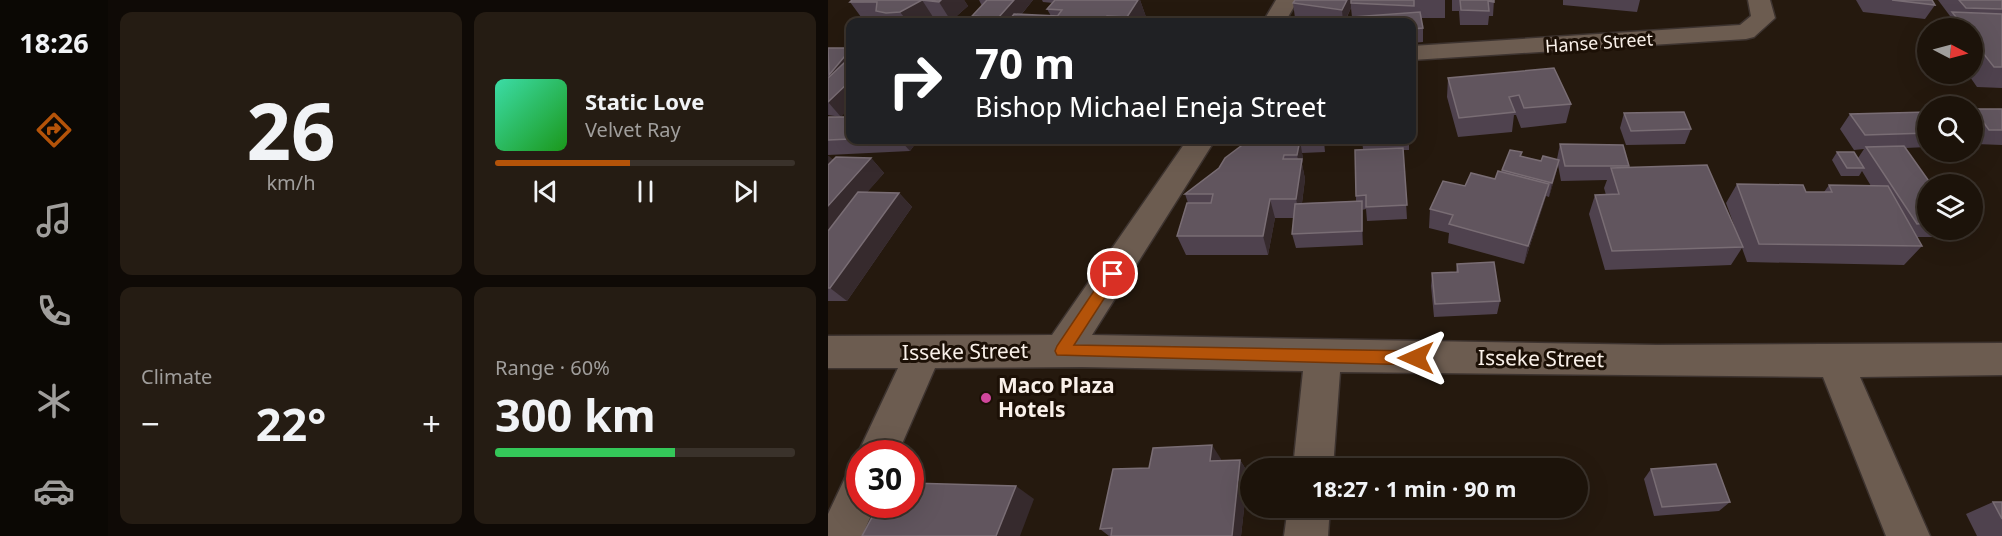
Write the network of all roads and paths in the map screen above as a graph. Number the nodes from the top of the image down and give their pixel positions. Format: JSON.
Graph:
{"nodes":[{"id":1,"x":1287,"y":0,"type":"edge"},
{"id":2,"x":1759,"y":0,"type":"edge"},
{"id":3,"x":1276,"y":18,"type":"edge"},
{"id":4,"x":1416,"y":53,"type":"edge"},
{"id":5,"x":1199,"y":144,"type":"edge"},
{"id":6,"x":1062,"y":351,"type":"junction"},
{"id":7,"x":828,"y":352,"type":"edge"},
{"id":8,"x":923,"y":354,"type":"junction"},
{"id":9,"x":1323,"y":357,"type":"junction"},
{"id":10,"x":2002,"y":359,"type":"edge"},
{"id":11,"x":1835,"y":362,"type":"junction"},
{"id":12,"x":884,"y":440,"type":"edge"},
{"id":13,"x":1313,"y":458,"type":"edge"},
{"id":14,"x":848,"y":518,"type":"edge"},
{"id":15,"x":1308,"y":518,"type":"edge"},
{"id":16,"x":840,"y":536,"type":"edge"},
{"id":17,"x":1306,"y":536,"type":"edge"},
{"id":18,"x":1908,"y":536,"type":"edge"}],
"edges":[{"from":1,"to":3,"type":"street"},
{"from":2,"to":4,"type":"street","name":"Hanse Street"},
{"from":5,"to":6,"type":"street"},
{"from":6,"to":8,"type":"street","name":"Isseke Street"},
{"from":6,"to":9,"type":"street","name":"Isseke Street"},
{"from":7,"to":8,"type":"street","name":"Isseke Street"},
{"from":8,"to":12,"type":"street"},
{"from":9,"to":11,"type":"street","name":"Isseke Street"},
{"from":9,"to":13,"type":"street"},
{"from":10,"to":11,"type":"street","name":"Isseke Street"},
{"from":11,"to":18,"type":"street"},
{"from":14,"to":16,"type":"street"},
{"from":15,"to":17,"type":"street"}]}
